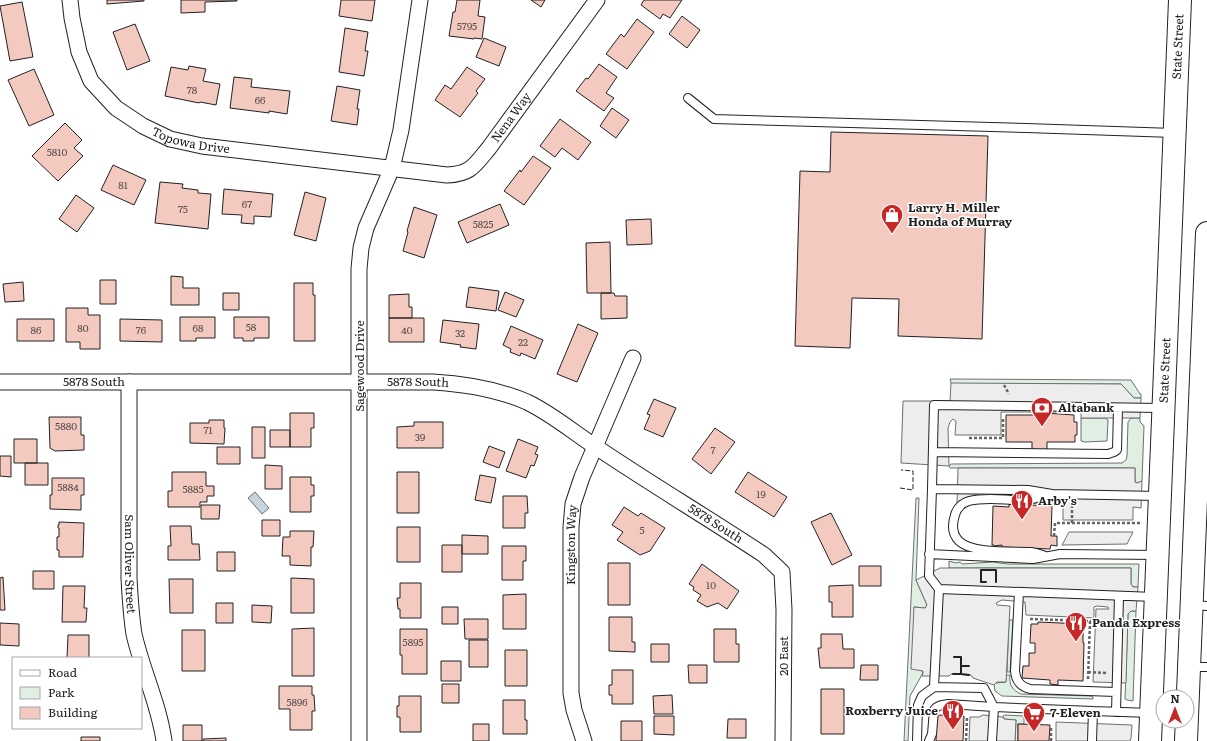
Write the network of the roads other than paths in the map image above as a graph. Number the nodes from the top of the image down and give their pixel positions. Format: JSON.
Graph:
{"nodes":[{"id":1,"x":70,"y":0,"type":"edge"},
{"id":2,"x":420,"y":0,"type":"edge"},
{"id":3,"x":597,"y":0,"type":"edge"},
{"id":4,"x":1180,"y":0,"type":"edge"},
{"id":5,"x":688,"y":98,"type":"dead end"},
{"id":6,"x":1174,"y":133,"type":"junction"},
{"id":7,"x":392,"y":168,"type":"junction"},
{"id":8,"x":1207,"y":233,"type":"edge"},
{"id":9,"x":1205,"y":341,"type":"edge"},
{"id":10,"x":633,"y":358,"type":"dead end"},
{"id":11,"x":1204,"y":378,"type":"edge"},
{"id":12,"x":360,"y":381,"type":"junction"},
{"id":13,"x":0,"y":382,"type":"edge"},
{"id":14,"x":129,"y":382,"type":"junction"},
{"id":15,"x":1118,"y":408,"type":"junction"},
{"id":16,"x":1163,"y":408,"type":"junction"},
{"id":17,"x":596,"y":447,"type":"junction"},
{"id":18,"x":933,"y":452,"type":"junction"},
{"id":19,"x":1202,"y":459,"type":"edge"},
{"id":20,"x":932,"y":489,"type":"junction"},
{"id":21,"x":1052,"y":494,"type":"junction"},
{"id":22,"x":1160,"y":496,"type":"junction"},
{"id":23,"x":929,"y":554,"type":"junction"},
{"id":24,"x":1158,"y":555,"type":"junction"},
{"id":25,"x":1048,"y":556,"type":"junction"},
{"id":26,"x":782,"y":572,"type":"joint"},
{"id":27,"x":939,"y":589,"type":"junction"},
{"id":28,"x":1019,"y":592,"type":"junction"},
{"id":29,"x":1119,"y":596,"type":"junction"},
{"id":30,"x":1156,"y":597,"type":"junction"},
{"id":31,"x":1200,"y":606,"type":"edge"},
{"id":32,"x":141,"y":657,"type":"edge"},
{"id":33,"x":142,"y":661,"type":"edge"},
{"id":34,"x":1198,"y":667,"type":"edge"},
{"id":35,"x":934,"y":687,"type":"junction"},
{"id":36,"x":1116,"y":692,"type":"junction"},
{"id":37,"x":994,"y":707,"type":"junction"},
{"id":38,"x":1094,"y":711,"type":"junction"},
{"id":39,"x":1116,"y":712,"type":"junction"},
{"id":40,"x":1151,"y":713,"type":"junction"},
{"id":41,"x":164,"y":741,"type":"edge"},
{"id":42,"x":359,"y":741,"type":"edge"},
{"id":43,"x":584,"y":741,"type":"edge"},
{"id":44,"x":783,"y":741,"type":"edge"},
{"id":45,"x":917,"y":741,"type":"edge"},
{"id":46,"x":929,"y":741,"type":"edge"},
{"id":47,"x":992,"y":741,"type":"edge"},
{"id":48,"x":1092,"y":741,"type":"edge"},
{"id":49,"x":1150,"y":741,"type":"edge"},
{"id":50,"x":1186,"y":741,"type":"edge"}],
"edges":[{"from":1,"to":7,"type":"street","name":"Topowa Drive"},
{"from":2,"to":7,"type":"street","name":"Sagewood Drive"},
{"from":3,"to":7,"type":"street","name":"Nena Way"},
{"from":4,"to":6,"type":"main road","name":"State Street"},
{"from":5,"to":6,"type":"lane"},
{"from":6,"to":16,"type":"main road","name":"State Street"},
{"from":7,"to":12,"type":"street","name":"Sagewood Drive"},
{"from":8,"to":9,"type":"main road"},
{"from":9,"to":11,"type":"main road"},
{"from":10,"to":17,"type":"street","name":"Kingston Way"},
{"from":11,"to":19,"type":"main road"},
{"from":12,"to":14,"type":"street","name":"5878 South"},
{"from":12,"to":17,"type":"street","name":"5878 South"},
{"from":12,"to":42,"type":"street","name":"Sagewood Drive"},
{"from":13,"to":14,"type":"street","name":"5878 South"},
{"from":14,"to":32,"type":"street","name":"Sam Oliver Street"},
{"from":15,"to":16,"type":"lane"},
{"from":15,"to":18,"type":"lane"},
{"from":15,"to":18,"type":"lane"},
{"from":16,"to":22,"type":"main road","name":"State Street"},
{"from":17,"to":26,"type":"street","name":"5878 South"},
{"from":17,"to":43,"type":"street","name":"Kingston Way"},
{"from":18,"to":20,"type":"lane"},
{"from":19,"to":31,"type":"main road"},
{"from":20,"to":21,"type":"lane"},
{"from":20,"to":23,"type":"lane"},
{"from":21,"to":22,"type":"lane"},
{"from":21,"to":25,"type":"lane"},
{"from":22,"to":24,"type":"main road","name":"State Street"},
{"from":23,"to":25,"type":"lane"},
{"from":23,"to":27,"type":"lane"},
{"from":24,"to":25,"type":"lane"},
{"from":24,"to":30,"type":"main road","name":"State Street"},
{"from":26,"to":44,"type":"street","name":"20 East"},
{"from":27,"to":28,"type":"lane"},
{"from":27,"to":35,"type":"lane"},
{"from":28,"to":29,"type":"lane"},
{"from":28,"to":36,"type":"lane"},
{"from":29,"to":30,"type":"lane"},
{"from":29,"to":36,"type":"lane"},
{"from":30,"to":40,"type":"main road","name":"State Street"},
{"from":31,"to":34,"type":"main road"},
{"from":33,"to":41,"type":"street","name":"Sam Oliver Street"},
{"from":34,"to":50,"type":"main road"},
{"from":35,"to":37,"type":"lane"},
{"from":35,"to":45,"type":"lane"},
{"from":36,"to":39,"type":"lane"},
{"from":37,"to":38,"type":"lane"},
{"from":37,"to":46,"type":"lane"},
{"from":37,"to":47,"type":"lane"},
{"from":38,"to":39,"type":"lane"},
{"from":38,"to":48,"type":"lane"},
{"from":39,"to":40,"type":"lane"},
{"from":40,"to":49,"type":"main road","name":"State Street"}]}
